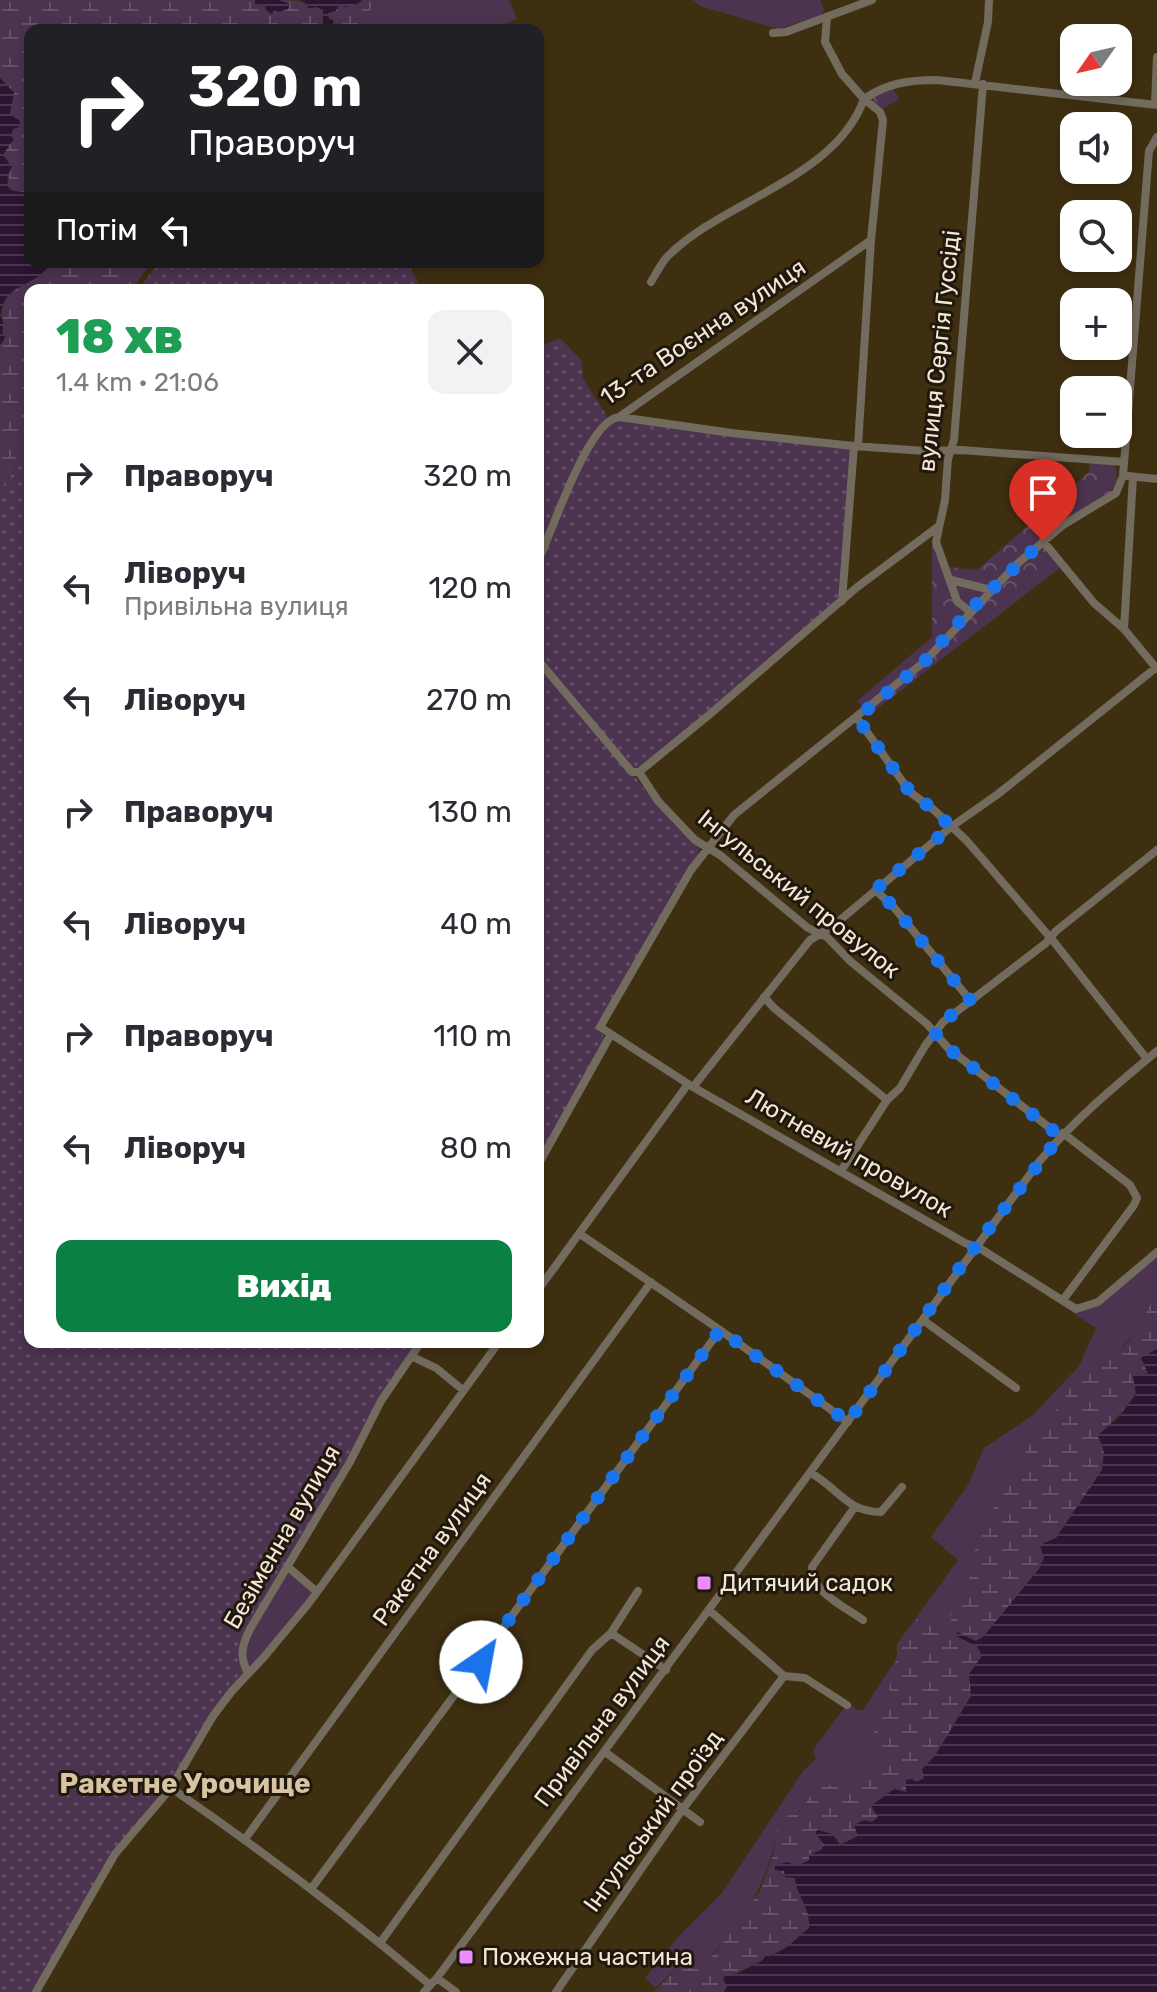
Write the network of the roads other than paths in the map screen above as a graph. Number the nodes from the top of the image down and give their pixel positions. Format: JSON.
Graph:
{"nodes":[{"id":1,"x":872,"y":0,"type":"edge"},
{"id":2,"x":989,"y":0,"type":"edge"},
{"id":3,"x":827,"y":18,"type":"junction"},
{"id":4,"x":773,"y":33,"type":"dead end"},
{"id":5,"x":1157,"y":57,"type":"edge"},
{"id":6,"x":979,"y":84,"type":"junction"},
{"id":7,"x":864,"y":99,"type":"junction"},
{"id":8,"x":1156,"y":104,"type":"edge"},
{"id":9,"x":1157,"y":137,"type":"edge"},
{"id":10,"x":871,"y":240,"type":"junction"},
{"id":11,"x":651,"y":282,"type":"dead end"},
{"id":12,"x":619,"y":417,"type":"junction"},
{"id":13,"x":856,"y":446,"type":"junction"},
{"id":14,"x":951,"y":450,"type":"junction"},
{"id":15,"x":1124,"y":462,"type":"junction"},
{"id":16,"x":1128,"y":476,"type":"junction"},
{"id":17,"x":1157,"y":479,"type":"edge"},
{"id":18,"x":939,"y":526,"type":"junction"},
{"id":19,"x":1043,"y":541,"type":"junction"},
{"id":20,"x":544,"y":547,"type":"edge"},
{"id":21,"x":951,"y":580,"type":"junction"},
{"id":22,"x":991,"y":590,"type":"junction"},
{"id":23,"x":841,"y":602,"type":"junction"},
{"id":24,"x":969,"y":611,"type":"junction"},
{"id":25,"x":1124,"y":629,"type":"junction"},
{"id":26,"x":544,"y":667,"type":"edge"},
{"id":27,"x":1157,"y":668,"type":"edge"},
{"id":28,"x":857,"y":718,"type":"junction"},
{"id":29,"x":639,"y":772,"type":"junction"},
{"id":30,"x":951,"y":827,"type":"junction"},
{"id":31,"x":710,"y":848,"type":"junction"},
{"id":32,"x":1157,"y":850,"type":"edge"},
{"id":33,"x":875,"y":890,"type":"junction"},
{"id":34,"x":818,"y":934,"type":"junction"},
{"id":35,"x":1050,"y":939,"type":"junction"},
{"id":36,"x":764,"y":997,"type":"junction"},
{"id":37,"x":970,"y":1000,"type":"junction"},
{"id":38,"x":935,"y":1033,"type":"junction"},
{"id":39,"x":610,"y":1036,"type":"junction"},
{"id":40,"x":1157,"y":1051,"type":"edge"},
{"id":41,"x":1147,"y":1059,"type":"junction"},
{"id":42,"x":690,"y":1085,"type":"junction"},
{"id":43,"x":887,"y":1100,"type":"junction"},
{"id":44,"x":1061,"y":1135,"type":"junction"},
{"id":45,"x":544,"y":1154,"type":"edge"},
{"id":46,"x":841,"y":1171,"type":"junction"},
{"id":47,"x":580,"y":1234,"type":"junction"},
{"id":48,"x":975,"y":1247,"type":"junction"},
{"id":49,"x":1157,"y":1252,"type":"edge"},
{"id":50,"x":544,"y":1282,"type":"edge"},
{"id":51,"x":651,"y":1282,"type":"junction"},
{"id":52,"x":1063,"y":1300,"type":"junction"},
{"id":53,"x":923,"y":1320,"type":"junction"},
{"id":54,"x":720,"y":1330,"type":"junction"},
{"id":55,"x":418,"y":1348,"type":"edge"},
{"id":56,"x":494,"y":1348,"type":"edge"},
{"id":57,"x":413,"y":1357,"type":"junction"},
{"id":58,"x":1016,"y":1388,"type":"dead end"},
{"id":59,"x":463,"y":1390,"type":"junction"},
{"id":60,"x":848,"y":1422,"type":"junction"},
{"id":61,"x":811,"y":1473,"type":"junction"},
{"id":62,"x":902,"y":1487,"type":"dead end"},
{"id":63,"x":854,"y":1508,"type":"junction"},
{"id":64,"x":288,"y":1567,"type":"junction"},
{"id":65,"x":638,"y":1591,"type":"dead end"},
{"id":66,"x":317,"y":1592,"type":"junction"},
{"id":67,"x":709,"y":1610,"type":"junction"},
{"id":68,"x":863,"y":1620,"type":"dead end"},
{"id":69,"x":611,"y":1633,"type":"junction"},
{"id":70,"x":666,"y":1670,"type":"junction"},
{"id":71,"x":248,"y":1673,"type":"junction"},
{"id":72,"x":784,"y":1676,"type":"junction"},
{"id":73,"x":847,"y":1705,"type":"dead end"},
{"id":74,"x":605,"y":1752,"type":"junction"},
{"id":75,"x":171,"y":1788,"type":"junction"},
{"id":76,"x":682,"y":1810,"type":"junction"},
{"id":77,"x":700,"y":1822,"type":"dead end"},
{"id":78,"x":245,"y":1839,"type":"junction"},
{"id":79,"x":311,"y":1889,"type":"junction"},
{"id":80,"x":380,"y":1943,"type":"junction"},
{"id":81,"x":437,"y":1978,"type":"junction"},
{"id":82,"x":427,"y":1988,"type":"edge"},
{"id":83,"x":36,"y":1992,"type":"edge"},
{"id":84,"x":456,"y":1992,"type":"edge"},
{"id":85,"x":556,"y":1992,"type":"edge"}],
"edges":[{"from":1,"to":3,"type":"street"},
{"from":2,"to":6,"type":"street","name":"вулиця Сергія Гуссіді"},
{"from":3,"to":4,"type":"street"},
{"from":3,"to":7,"type":"street"},
{"from":5,"to":8,"type":"street"},
{"from":6,"to":7,"type":"street"},
{"from":6,"to":8,"type":"street"},
{"from":6,"to":14,"type":"street","name":"вулиця Сергія Гуссіді"},
{"from":7,"to":10,"type":"street"},
{"from":7,"to":11,"type":"street"},
{"from":9,"to":15,"type":"street"},
{"from":10,"to":12,"type":"street","name":"13-та Воєнна вулиця"},
{"from":10,"to":13,"type":"street"},
{"from":12,"to":13,"type":"street"},
{"from":12,"to":20,"type":"street","name":"13-та Воєнна вулиця"},
{"from":13,"to":14,"type":"street"},
{"from":13,"to":23,"type":"street"},
{"from":14,"to":15,"type":"street"},
{"from":14,"to":18,"type":"street","name":"вулиця Сергія Гуссіді"},
{"from":15,"to":16,"type":"street"},
{"from":16,"to":17,"type":"street"},
{"from":16,"to":19,"type":"street"},
{"from":16,"to":25,"type":"street"},
{"from":18,"to":21,"type":"street","name":"вулиця Сергія Гуссіді"},
{"from":18,"to":23,"type":"street"},
{"from":19,"to":22,"type":"street"},
{"from":19,"to":25,"type":"street"},
{"from":21,"to":22,"type":"street"},
{"from":21,"to":24,"type":"street","name":"вулиця Сергія Гуссіді"},
{"from":22,"to":24,"type":"street"},
{"from":23,"to":29,"type":"street"},
{"from":24,"to":28,"type":"street"},
{"from":25,"to":27,"type":"street"},
{"from":26,"to":29,"type":"street","name":"Інгульський провулок"},
{"from":27,"to":30,"type":"street"},
{"from":28,"to":30,"type":"street"},
{"from":28,"to":31,"type":"street"},
{"from":29,"to":31,"type":"street","name":"Інгульський провулок"},
{"from":30,"to":33,"type":"street"},
{"from":30,"to":35,"type":"street"},
{"from":31,"to":34,"type":"street","name":"Інгульський провулок"},
{"from":31,"to":39,"type":"street","name":"Лютневий провулок"},
{"from":32,"to":35,"type":"street"},
{"from":33,"to":34,"type":"street"},
{"from":33,"to":37,"type":"street"},
{"from":34,"to":36,"type":"street"},
{"from":34,"to":38,"type":"street","name":"Інгульський провулок"},
{"from":35,"to":37,"type":"street"},
{"from":35,"to":41,"type":"street"},
{"from":36,"to":42,"type":"street"},
{"from":36,"to":43,"type":"street"},
{"from":37,"to":38,"type":"street"},
{"from":38,"to":43,"type":"street"},
{"from":38,"to":44,"type":"street","name":"Інгульський провулок"},
{"from":39,"to":42,"type":"street","name":"Лютневий провулок"},
{"from":39,"to":45,"type":"street"},
{"from":40,"to":41,"type":"street","name":"Привільна вулиця"},
{"from":41,"to":44,"type":"street","name":"Привільна вулиця"},
{"from":42,"to":46,"type":"street","name":"Лютневий провулок"},
{"from":42,"to":47,"type":"street"},
{"from":43,"to":46,"type":"street"},
{"from":44,"to":48,"type":"street","name":"Привільна вулиця"},
{"from":44,"to":52,"type":"street","name":"Інгульський провулок"},
{"from":46,"to":48,"type":"street","name":"Лютневий провулок"},
{"from":47,"to":50,"type":"street"},
{"from":47,"to":51,"type":"street"},
{"from":48,"to":52,"type":"street","name":"Лютневий провулок"},
{"from":48,"to":53,"type":"street","name":"Привільна вулиця"},
{"from":49,"to":52,"type":"street"},
{"from":51,"to":54,"type":"street"},
{"from":51,"to":78,"type":"street","name":"Ракетна вулиця"},
{"from":53,"to":58,"type":"street"},
{"from":53,"to":60,"type":"street","name":"Привільна вулиця"},
{"from":54,"to":60,"type":"street"},
{"from":54,"to":79,"type":"street"},
{"from":55,"to":57,"type":"street","name":"Безіменна вулиця"},
{"from":56,"to":59,"type":"street"},
{"from":57,"to":59,"type":"street"},
{"from":57,"to":64,"type":"street","name":"Безіменна вулиця"},
{"from":59,"to":66,"type":"street"},
{"from":60,"to":61,"type":"street","name":"Привільна вулиця"},
{"from":61,"to":63,"type":"street"},
{"from":61,"to":67,"type":"street","name":"Привільна вулиця"},
{"from":62,"to":63,"type":"street"},
{"from":63,"to":68,"type":"street"},
{"from":64,"to":66,"type":"street"},
{"from":64,"to":71,"type":"street","name":"Безіменна вулиця"},
{"from":65,"to":69,"type":"street"},
{"from":66,"to":71,"type":"street"},
{"from":67,"to":70,"type":"street","name":"Привільна вулиця"},
{"from":67,"to":72,"type":"street"},
{"from":69,"to":70,"type":"street"},
{"from":69,"to":80,"type":"street"},
{"from":70,"to":74,"type":"street","name":"Привільна вулиця"},
{"from":71,"to":75,"type":"street"},
{"from":72,"to":73,"type":"street"},
{"from":72,"to":76,"type":"street","name":"Інгульський проїзд"},
{"from":74,"to":76,"type":"street"},
{"from":74,"to":81,"type":"street","name":"Привільна вулиця"},
{"from":75,"to":78,"type":"street"},
{"from":75,"to":83,"type":"street"},
{"from":76,"to":77,"type":"street"},
{"from":76,"to":85,"type":"street","name":"Інгульський проїзд"},
{"from":78,"to":79,"type":"street"},
{"from":79,"to":80,"type":"street"},
{"from":80,"to":82,"type":"street"},
{"from":81,"to":82,"type":"street","name":"Привільна вулиця"},
{"from":81,"to":84,"type":"street"}]}
